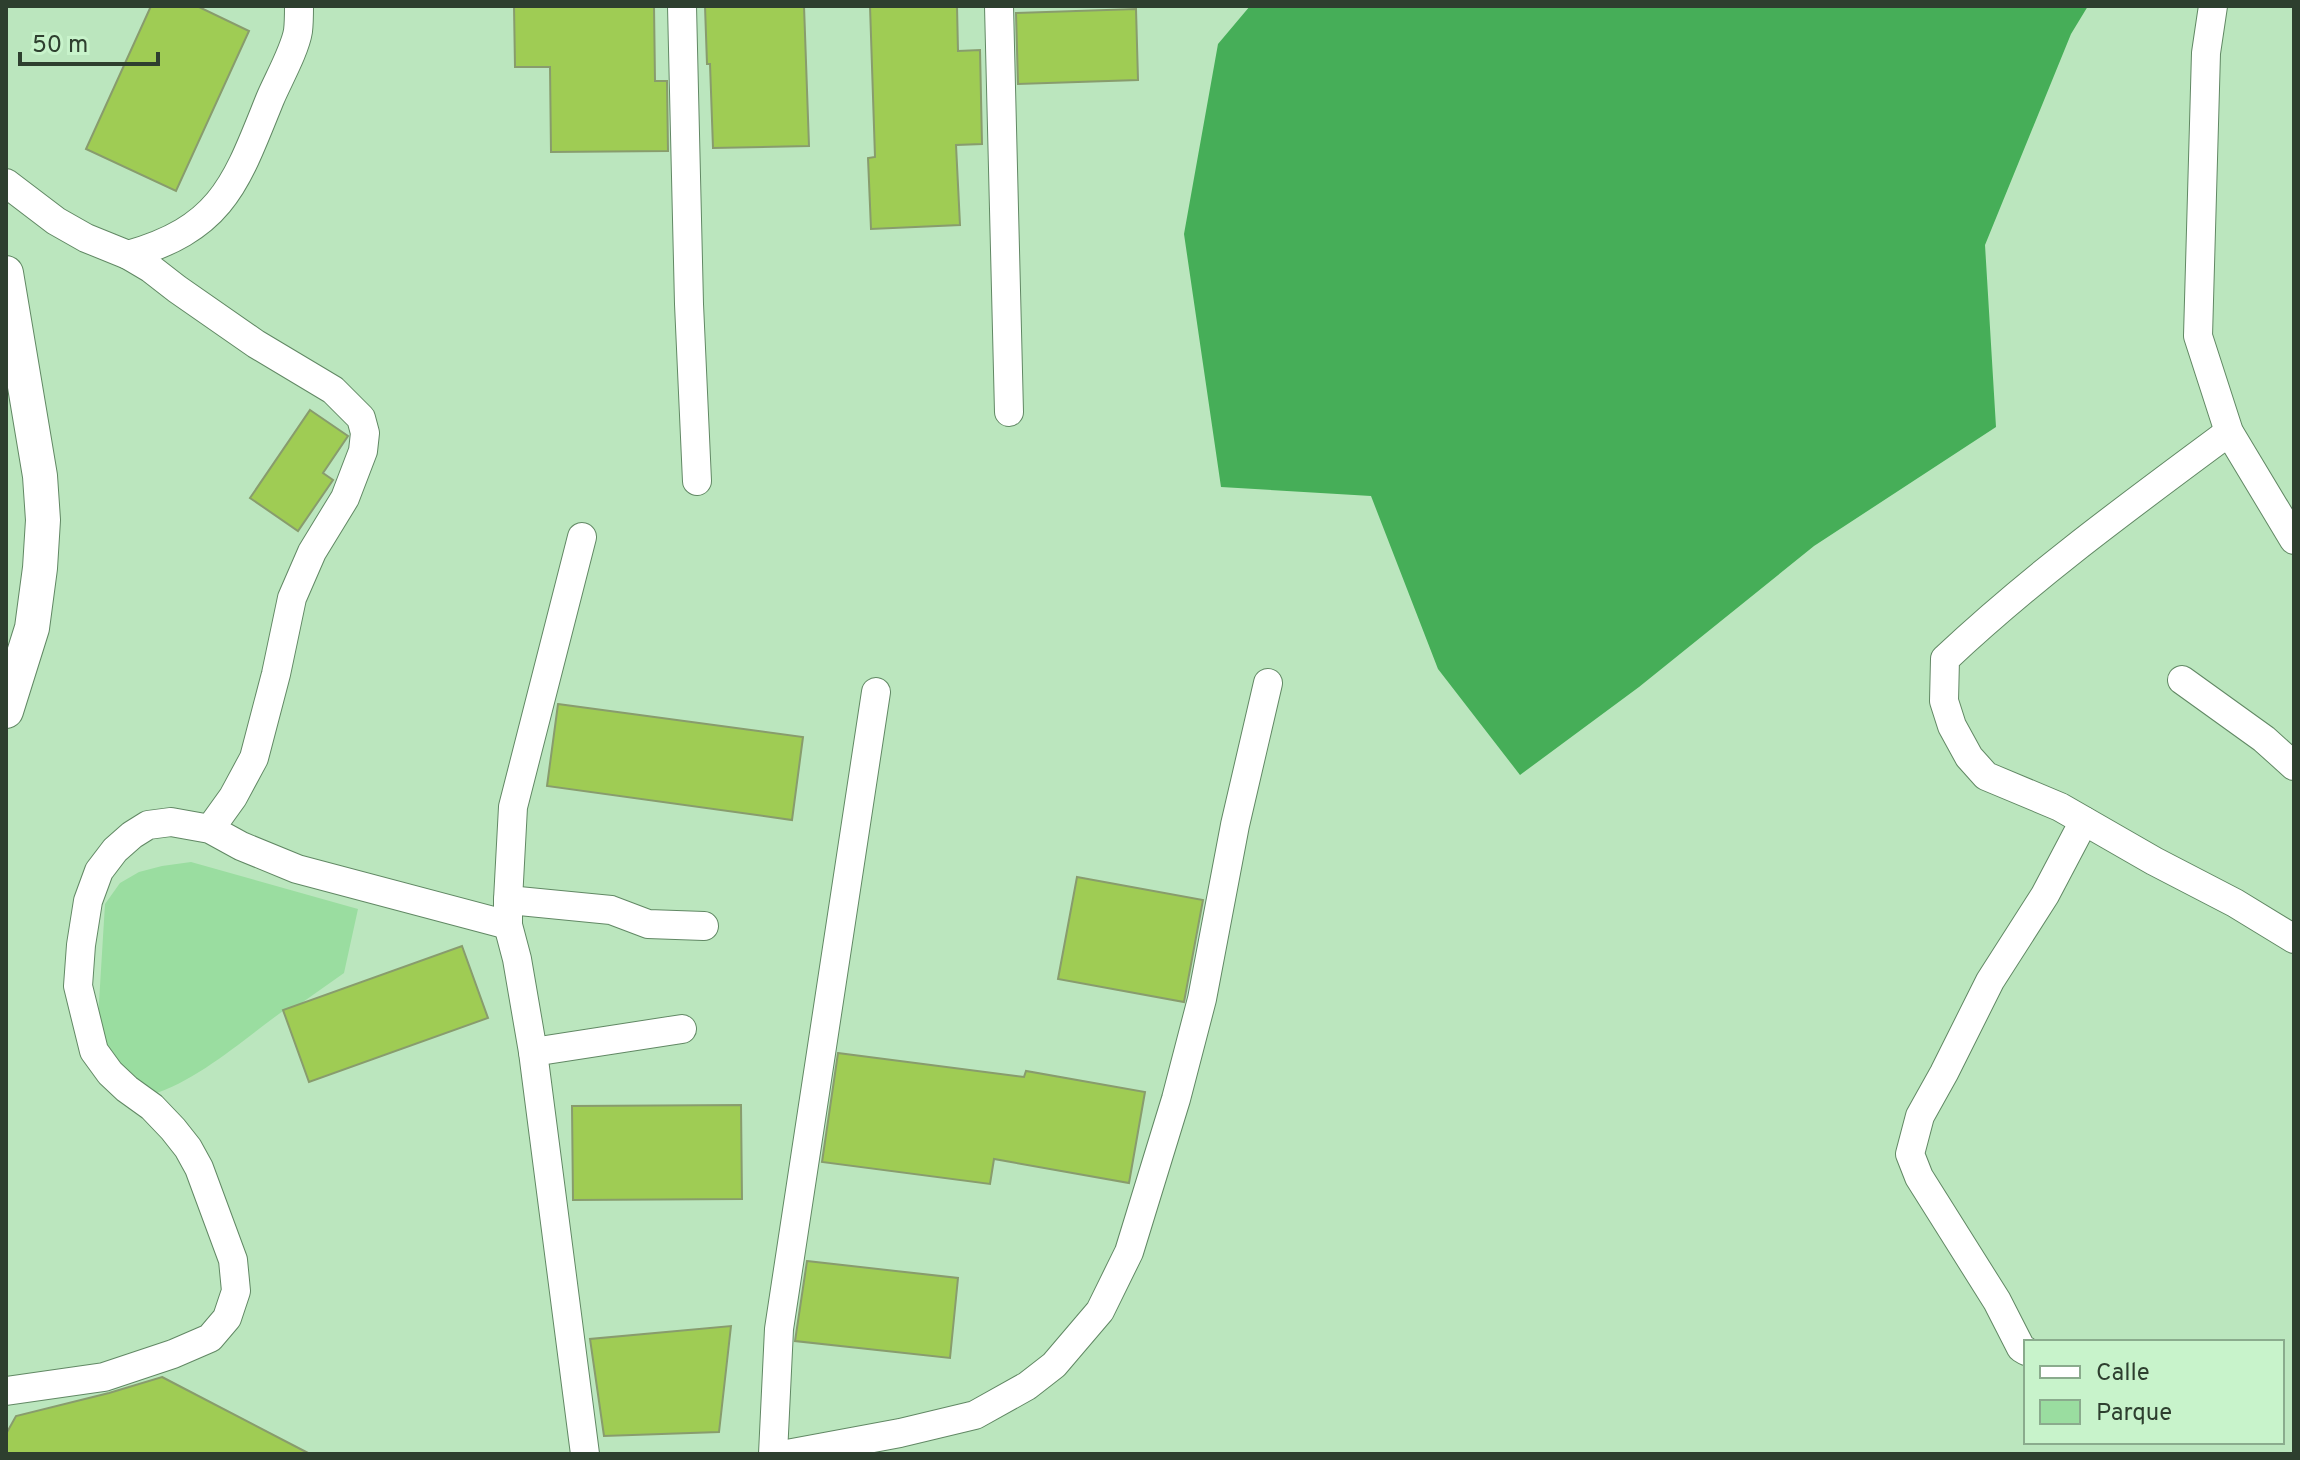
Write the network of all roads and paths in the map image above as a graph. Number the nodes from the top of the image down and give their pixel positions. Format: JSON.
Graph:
{"nodes":[{"id":1,"x":299,"y":6,"type":"edge"},
{"id":2,"x":682,"y":6,"type":"edge"},
{"id":3,"x":999,"y":6,"type":"edge"},
{"id":4,"x":2213,"y":6,"type":"edge"},
{"id":5,"x":6,"y":183,"type":"edge"},
{"id":6,"x":128,"y":255,"type":"junction"},
{"id":7,"x":6,"y":273,"type":"edge"},
{"id":8,"x":6,"y":390,"type":"edge"},
{"id":9,"x":1009,"y":412,"type":"dead end"},
{"id":10,"x":2229,"y":432,"type":"junction"},
{"id":11,"x":697,"y":481,"type":"dead end"},
{"id":12,"x":582,"y":537,"type":"dead end"},
{"id":13,"x":2294,"y":540,"type":"edge"},
{"id":14,"x":6,"y":640,"type":"edge"},
{"id":15,"x":2182,"y":680,"type":"dead end"},
{"id":16,"x":1268,"y":683,"type":"dead end"},
{"id":17,"x":876,"y":692,"type":"dead end"},
{"id":18,"x":6,"y":711,"type":"edge"},
{"id":19,"x":2294,"y":766,"type":"edge"},
{"id":20,"x":2084,"y":821,"type":"junction"},
{"id":21,"x":210,"y":829,"type":"junction"},
{"id":22,"x":508,"y":913,"type":"junction"},
{"id":23,"x":704,"y":926,"type":"dead end"},
{"id":24,"x":2294,"y":939,"type":"edge"},
{"id":25,"x":682,"y":1029,"type":"dead end"},
{"id":26,"x":533,"y":1052,"type":"junction"},
{"id":27,"x":2024,"y":1350,"type":"edge"},
{"id":28,"x":6,"y":1391,"type":"edge"},
{"id":29,"x":585,"y":1454,"type":"edge"},
{"id":30,"x":773,"y":1454,"type":"edge"},
{"id":31,"x":787,"y":1454,"type":"edge"}],
"edges":[{"from":1,"to":6,"type":"street"},
{"from":2,"to":11,"type":"street"},
{"from":3,"to":9,"type":"street"},
{"from":4,"to":10,"type":"street"},
{"from":5,"to":6,"type":"street"},
{"from":6,"to":21,"type":"street"},
{"from":7,"to":18,"type":"main road"},
{"from":8,"to":14,"type":"main road"},
{"from":10,"to":13,"type":"street"},
{"from":10,"to":20,"type":"street"},
{"from":12,"to":22,"type":"street"},
{"from":15,"to":19,"type":"street"},
{"from":16,"to":31,"type":"street"},
{"from":17,"to":30,"type":"street"},
{"from":20,"to":24,"type":"street"},
{"from":20,"to":27,"type":"street"},
{"from":21,"to":22,"type":"street"},
{"from":21,"to":28,"type":"street"},
{"from":22,"to":23,"type":"street"},
{"from":22,"to":26,"type":"street"},
{"from":25,"to":26,"type":"street"},
{"from":26,"to":29,"type":"street"}]}
